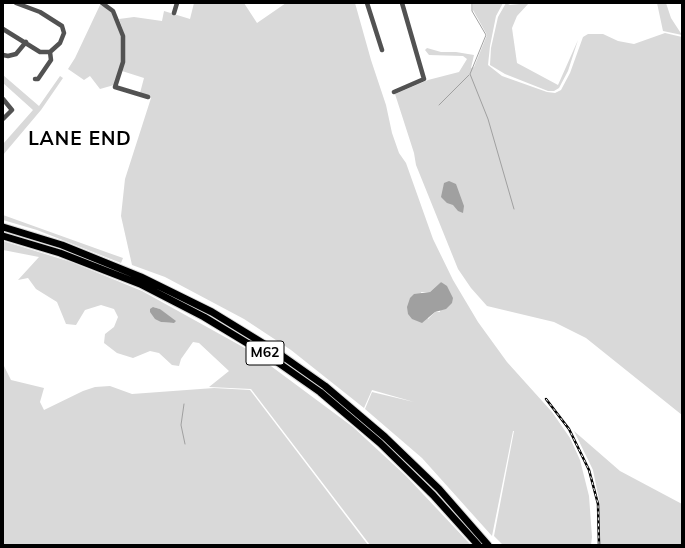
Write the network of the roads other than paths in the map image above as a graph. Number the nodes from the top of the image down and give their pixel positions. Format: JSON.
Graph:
{"nodes":[{"id":1,"x":16,"y":3,"type":"edge"},
{"id":2,"x":102,"y":3,"type":"edge"},
{"id":3,"x":177,"y":3,"type":"edge"},
{"id":4,"x":367,"y":3,"type":"edge"},
{"id":5,"x":402,"y":3,"type":"edge"},
{"id":6,"x":174,"y":13,"type":"dead end"},
{"id":7,"x":3,"y":29,"type":"edge"},
{"id":8,"x":26,"y":42,"type":"junction"},
{"id":9,"x":382,"y":50,"type":"dead end"},
{"id":10,"x":50,"y":52,"type":"junction"},
{"id":11,"x":3,"y":55,"type":"edge"},
{"id":12,"x":35,"y":79,"type":"dead end"},
{"id":13,"x":394,"y":92,"type":"dead end"},
{"id":14,"x":148,"y":97,"type":"dead end"},
{"id":15,"x":3,"y":99,"type":"edge"},
{"id":16,"x":4,"y":121,"type":"edge"},
{"id":17,"x":4,"y":227,"type":"edge"},
{"id":18,"x":3,"y":236,"type":"edge"},
{"id":19,"x":478,"y":545,"type":"edge"},
{"id":20,"x":488,"y":545,"type":"edge"}],
"edges":[{"from":1,"to":10,"type":"street"},
{"from":2,"to":14,"type":"street"},
{"from":3,"to":6,"type":"street"},
{"from":4,"to":9,"type":"street"},
{"from":5,"to":13,"type":"street"},
{"from":7,"to":8,"type":"street"},
{"from":8,"to":10,"type":"street"},
{"from":8,"to":11,"type":"street"},
{"from":10,"to":12,"type":"street"},
{"from":15,"to":16,"type":"street"},
{"from":17,"to":20,"type":"highway","number":"M62"},
{"from":18,"to":19,"type":"highway","number":"M62"}]}
